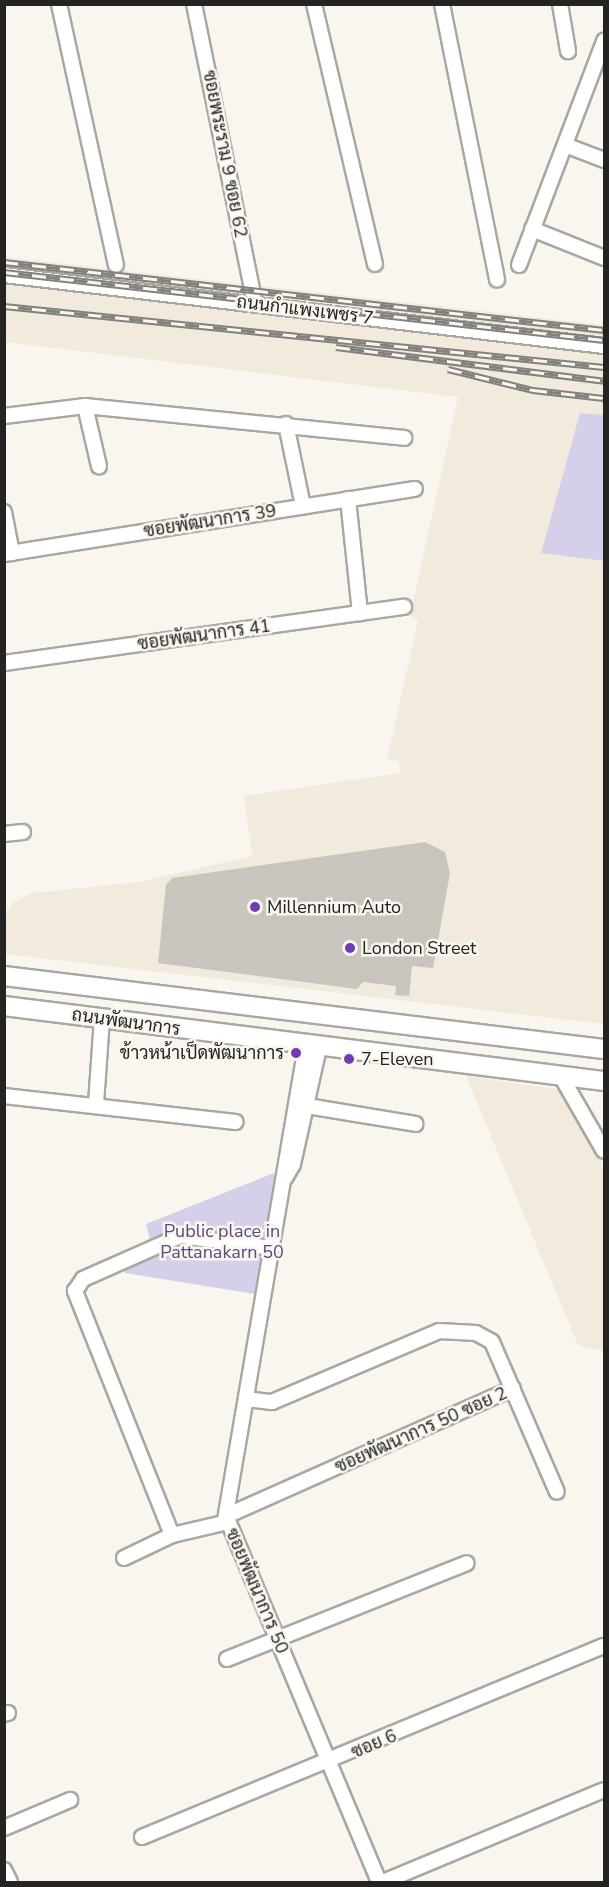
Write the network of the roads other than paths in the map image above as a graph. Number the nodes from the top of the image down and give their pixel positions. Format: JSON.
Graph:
{"nodes":[{"id":1,"x":59,"y":4,"type":"edge"},
{"id":2,"x":194,"y":4,"type":"edge"},
{"id":3,"x":314,"y":4,"type":"edge"},
{"id":4,"x":442,"y":4,"type":"edge"},
{"id":5,"x":560,"y":4,"type":"edge"},
{"id":6,"x":604,"y":41,"type":"edge"},
{"id":7,"x":568,"y":51,"type":"dead end"},
{"id":8,"x":601,"y":60,"type":"edge"},
{"id":9,"x":566,"y":145,"type":"junction"},
{"id":10,"x":604,"y":160,"type":"edge"},
{"id":11,"x":532,"y":230,"type":"junction"},
{"id":12,"x":604,"y":258,"type":"edge"},
{"id":13,"x":375,"y":264,"type":"dead end"},
{"id":14,"x":116,"y":265,"type":"dead end"},
{"id":15,"x":519,"y":265,"type":"dead end"},
{"id":16,"x":4,"y":275,"type":"edge"},
{"id":17,"x":497,"y":280,"type":"dead end"},
{"id":18,"x":255,"y":304,"type":"junction"},
{"id":19,"x":604,"y":346,"type":"edge"},
{"id":20,"x":85,"y":406,"type":"junction"},
{"id":21,"x":4,"y":416,"type":"edge"},
{"id":22,"x":286,"y":424,"type":"junction"},
{"id":23,"x":404,"y":438,"type":"dead end"},
{"id":24,"x":99,"y":466,"type":"dead end"},
{"id":25,"x":415,"y":489,"type":"dead end"},
{"id":26,"x":348,"y":500,"type":"junction"},
{"id":27,"x":303,"y":506,"type":"junction"},
{"id":28,"x":4,"y":512,"type":"edge"},
{"id":29,"x":8,"y":554,"type":"edge"},
{"id":30,"x":404,"y":607,"type":"dead end"},
{"id":31,"x":360,"y":613,"type":"junction"},
{"id":32,"x":4,"y":663,"type":"edge"},
{"id":33,"x":23,"y":832,"type":"dead end"},
{"id":34,"x":4,"y":834,"type":"edge"},
{"id":35,"x":4,"y":976,"type":"edge"},
{"id":36,"x":4,"y":1006,"type":"edge"},
{"id":37,"x":102,"y":1019,"type":"junction"},
{"id":38,"x":313,"y":1047,"type":"junction"},
{"id":39,"x":604,"y":1049,"type":"edge"},
{"id":40,"x":561,"y":1076,"type":"junction"},
{"id":41,"x":604,"y":1081,"type":"edge"},
{"id":42,"x":4,"y":1096,"type":"edge"},
{"id":43,"x":96,"y":1104,"type":"junction"},
{"id":44,"x":307,"y":1106,"type":"junction"},
{"id":45,"x":236,"y":1122,"type":"dead end"},
{"id":46,"x":416,"y":1124,"type":"dead end"},
{"id":47,"x":604,"y":1151,"type":"edge"},
{"id":48,"x":285,"y":1178,"type":"junction"},
{"id":49,"x":272,"y":1248,"type":"junction"},
{"id":50,"x":513,"y":1388,"type":"junction"},
{"id":51,"x":246,"y":1400,"type":"junction"},
{"id":52,"x":557,"y":1492,"type":"dead end"},
{"id":53,"x":227,"y":1519,"type":"junction"},
{"id":54,"x":172,"y":1535,"type":"junction"},
{"id":55,"x":124,"y":1558,"type":"dead end"},
{"id":56,"x":467,"y":1563,"type":"dead end"},
{"id":57,"x":277,"y":1640,"type":"junction"},
{"id":58,"x":604,"y":1646,"type":"edge"},
{"id":59,"x":227,"y":1659,"type":"dead end"},
{"id":60,"x":329,"y":1764,"type":"junction"},
{"id":61,"x":604,"y":1790,"type":"edge"},
{"id":62,"x":70,"y":1800,"type":"dead end"},
{"id":63,"x":4,"y":1828,"type":"edge"},
{"id":64,"x":142,"y":1837,"type":"dead end"},
{"id":65,"x":4,"y":1870,"type":"edge"},
{"id":66,"x":10,"y":1882,"type":"edge"},
{"id":67,"x":381,"y":1882,"type":"edge"}],
"edges":[{"from":1,"to":14,"type":"street"},
{"from":2,"to":18,"type":"street","name":"ซอยพระราม 9 ซอย 62"},
{"from":3,"to":13,"type":"street"},
{"from":4,"to":17,"type":"street"},
{"from":5,"to":7,"type":"street"},
{"from":6,"to":8,"type":"street"},
{"from":8,"to":9,"type":"street"},
{"from":9,"to":10,"type":"street"},
{"from":9,"to":11,"type":"street"},
{"from":11,"to":12,"type":"street"},
{"from":11,"to":15,"type":"street"},
{"from":16,"to":18,"type":"street","name":"ถนนกำแพงเพชร 7"},
{"from":18,"to":19,"type":"street","name":"ถนนกำแพงเพชร 7"},
{"from":20,"to":21,"type":"street"},
{"from":20,"to":22,"type":"street"},
{"from":20,"to":24,"type":"street"},
{"from":22,"to":23,"type":"street"},
{"from":22,"to":27,"type":"street"},
{"from":25,"to":26,"type":"street","name":"ซอยพัฒนาการ 39"},
{"from":26,"to":27,"type":"street","name":"ซอยพัฒนาการ 39"},
{"from":26,"to":31,"type":"street"},
{"from":27,"to":29,"type":"street","name":"ซอยพัฒนาการ 39"},
{"from":28,"to":29,"type":"street"},
{"from":30,"to":31,"type":"street","name":"ซอยพัฒนาการ 41"},
{"from":31,"to":32,"type":"street","name":"ซอยพัฒนาการ 41"},
{"from":33,"to":34,"type":"street"},
{"from":35,"to":39,"type":"main road","name":"ถนนพัฒนาการ"},
{"from":36,"to":37,"type":"main road","name":"ถนนพัฒนาการ"},
{"from":37,"to":38,"type":"main road","name":"ถนนพัฒนาการ"},
{"from":37,"to":43,"type":"street"},
{"from":38,"to":40,"type":"main road","name":"ถนนพัฒนาการ"},
{"from":38,"to":44,"type":"street","name":"ซอยพัฒนาการ 50"},
{"from":38,"to":48,"type":"street","name":"ซอยพัฒนาการ 50"},
{"from":40,"to":41,"type":"main road","name":"ถนนพัฒนาการ"},
{"from":40,"to":47,"type":"street"},
{"from":42,"to":43,"type":"street"},
{"from":43,"to":45,"type":"street"},
{"from":44,"to":46,"type":"street"},
{"from":44,"to":48,"type":"street","name":"ซอยพัฒนาการ 50"},
{"from":48,"to":49,"type":"street","name":"ซอยพัฒนาการ 50"},
{"from":49,"to":51,"type":"street","name":"ซอยพัฒนาการ 50"},
{"from":49,"to":54,"type":"street"},
{"from":50,"to":51,"type":"street"},
{"from":50,"to":52,"type":"street","name":"ซอยพัฒนาการ 50 ซอย 2"},
{"from":50,"to":53,"type":"street","name":"ซอยพัฒนาการ 50 ซอย 2"},
{"from":51,"to":53,"type":"street","name":"ซอยพัฒนาการ 50"},
{"from":53,"to":54,"type":"street","name":"ซอยพัฒนาการ 50 ซอย 2"},
{"from":53,"to":57,"type":"street","name":"ซอยพัฒนาการ 50"},
{"from":54,"to":55,"type":"street","name":"ซอยพัฒนาการ 50 ซอย 2"},
{"from":56,"to":57,"type":"street"},
{"from":57,"to":59,"type":"street"},
{"from":57,"to":60,"type":"street","name":"ซอยพัฒนาการ 50"},
{"from":58,"to":60,"type":"street","name":"ซอย 6"},
{"from":60,"to":64,"type":"street","name":"ซอย 6"},
{"from":60,"to":67,"type":"street","name":"ซอยพัฒนาการ 50"},
{"from":61,"to":67,"type":"street"},
{"from":62,"to":63,"type":"street"},
{"from":65,"to":66,"type":"street"}]}
